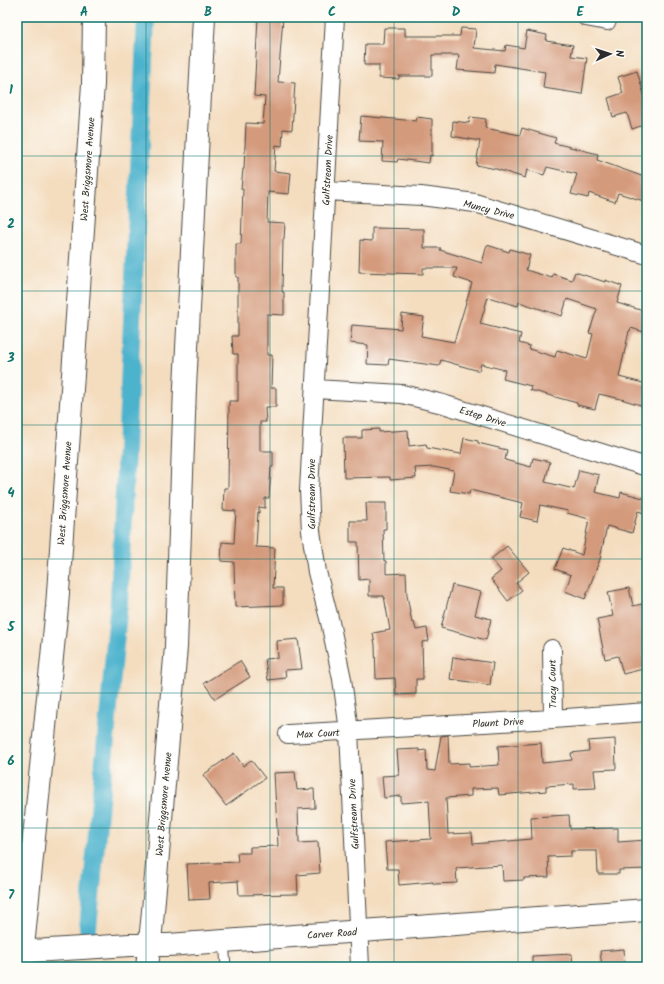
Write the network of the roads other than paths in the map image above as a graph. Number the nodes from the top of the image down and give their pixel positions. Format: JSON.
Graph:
{"nodes":[{"id":1,"x":94,"y":17,"type":"edge"},
{"id":2,"x":204,"y":17,"type":"edge"},
{"id":3,"x":335,"y":17,"type":"edge"},
{"id":4,"x":586,"y":17,"type":"edge"},
{"id":5,"x":608,"y":21,"type":"dead end"},
{"id":6,"x":325,"y":191,"type":"junction"},
{"id":7,"x":647,"y":254,"type":"edge"},
{"id":8,"x":315,"y":388,"type":"junction"},
{"id":9,"x":647,"y":467,"type":"edge"},
{"id":10,"x":552,"y":649,"type":"dead end"},
{"id":11,"x":647,"y":712,"type":"edge"},
{"id":12,"x":553,"y":719,"type":"junction"},
{"id":13,"x":349,"y":731,"type":"junction"},
{"id":14,"x":288,"y":734,"type":"dead end"},
{"id":15,"x":647,"y":910,"type":"edge"},
{"id":16,"x":358,"y":930,"type":"junction"},
{"id":17,"x":224,"y":941,"type":"junction"},
{"id":18,"x":149,"y":945,"type":"junction"},
{"id":19,"x":20,"y":957,"type":"edge"},
{"id":20,"x":147,"y":967,"type":"edge"},
{"id":21,"x":226,"y":967,"type":"edge"},
{"id":22,"x":360,"y":967,"type":"edge"}],
"edges":[{"from":1,"to":19,"type":"main road","name":"West Briggsmore Avenue"},
{"from":2,"to":18,"type":"main road","name":"West Briggsmore Avenue"},
{"from":3,"to":6,"type":"street","name":"Gulfstream Drive"},
{"from":4,"to":5,"type":"street"},
{"from":6,"to":7,"type":"street","name":"Muncy Drive"},
{"from":6,"to":8,"type":"street","name":"Gulfstream Drive"},
{"from":8,"to":9,"type":"street","name":"Estep Drive"},
{"from":8,"to":13,"type":"street","name":"Gulfstream Drive"},
{"from":10,"to":12,"type":"street","name":"Tracy Court"},
{"from":11,"to":12,"type":"street","name":"Plaunt Drive"},
{"from":12,"to":13,"type":"street","name":"Plaunt Drive"},
{"from":13,"to":14,"type":"street","name":"Max Court"},
{"from":13,"to":16,"type":"street","name":"Gulfstream Drive"},
{"from":15,"to":16,"type":"main road","name":"Carver Road"},
{"from":16,"to":17,"type":"main road","name":"Carver Road"},
{"from":16,"to":22,"type":"street","name":"Gulfstream Drive"},
{"from":17,"to":18,"type":"main road","name":"Carver Road"},
{"from":17,"to":21,"type":"lane"},
{"from":18,"to":19,"type":"main road","name":"Carver Road"},
{"from":18,"to":20,"type":"main road","name":"West Briggsmore Avenue"}]}
